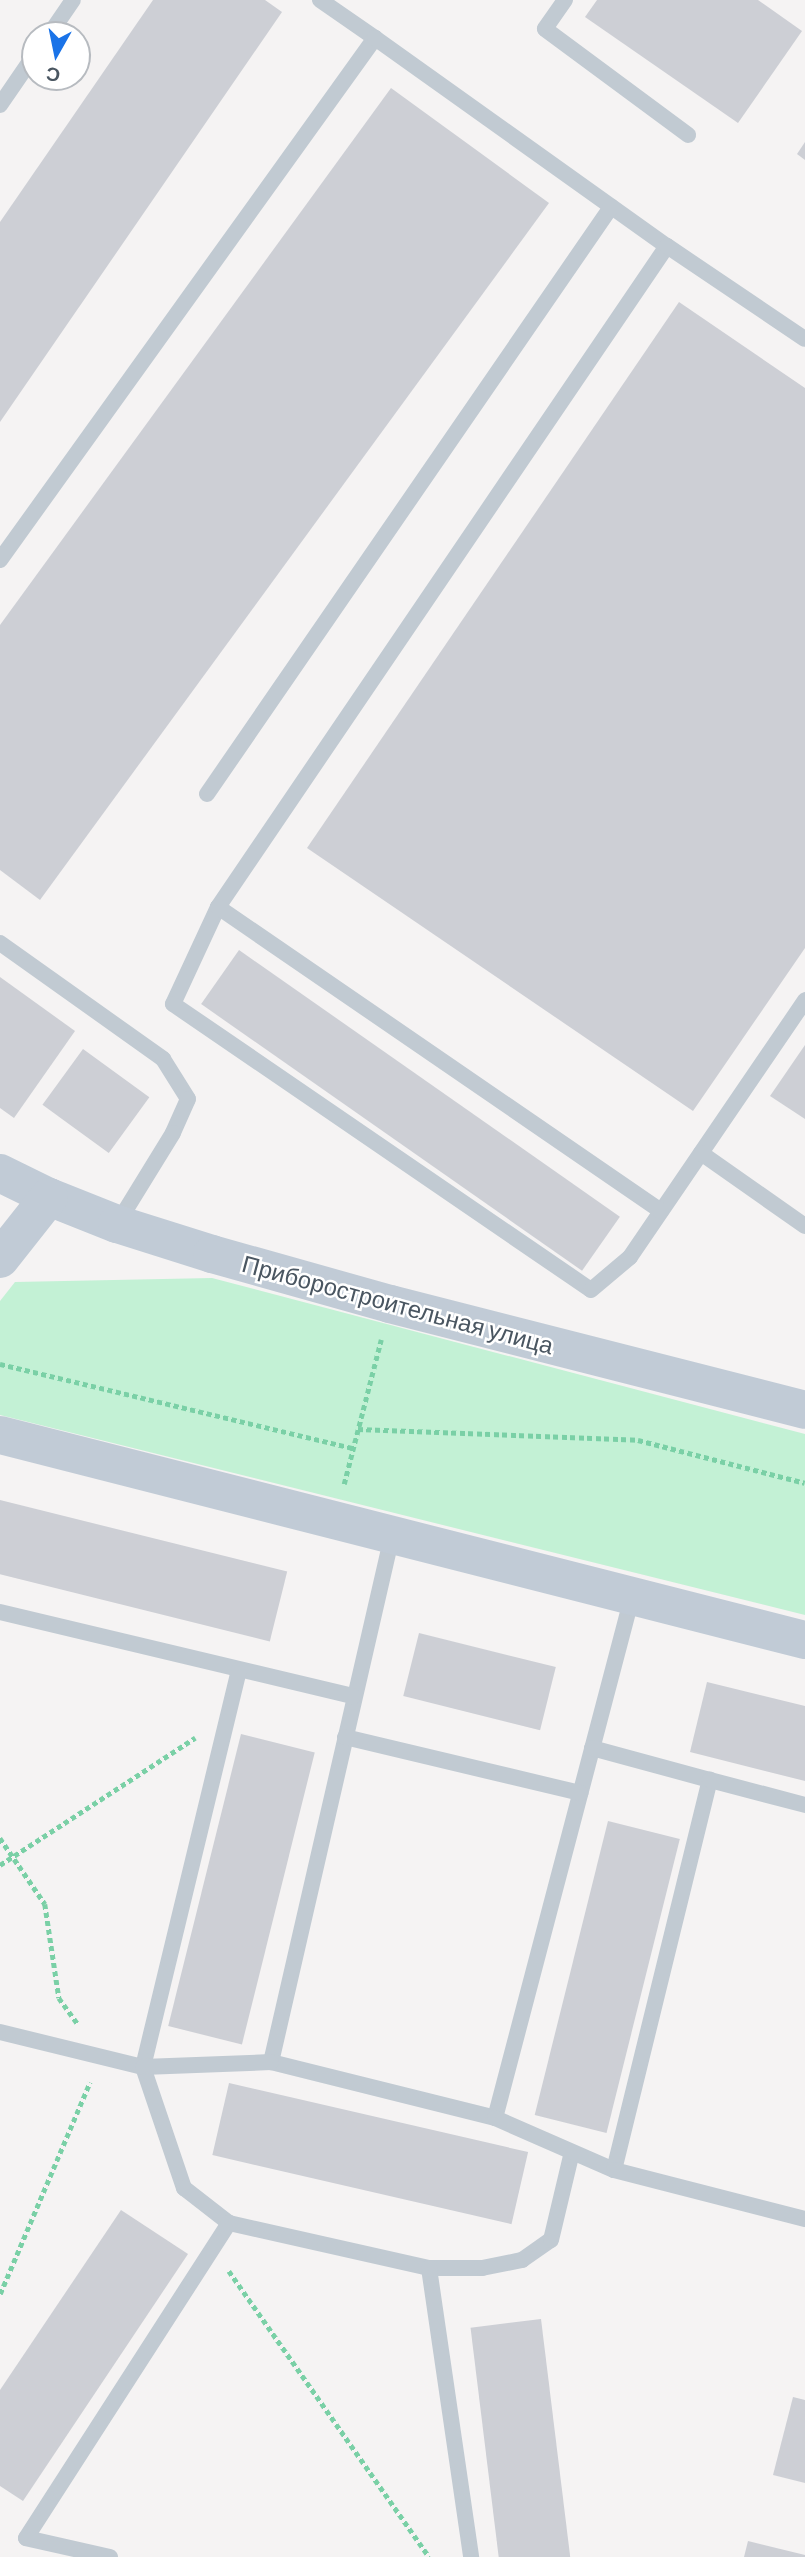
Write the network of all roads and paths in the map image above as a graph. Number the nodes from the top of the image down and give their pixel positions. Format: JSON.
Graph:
{"nodes":[{"id":1,"x":73,"y":0,"type":"edge"},
{"id":2,"x":320,"y":0,"type":"edge"},
{"id":3,"x":565,"y":0,"type":"edge"},
{"id":4,"x":58,"y":21,"type":"edge"},
{"id":5,"x":374,"y":38,"type":"junction"},
{"id":6,"x":21,"y":74,"type":"edge"},
{"id":7,"x":0,"y":105,"type":"edge"},
{"id":8,"x":688,"y":135,"type":"dead end"},
{"id":9,"x":611,"y":207,"type":"junction"},
{"id":10,"x":667,"y":246,"type":"junction"},
{"id":11,"x":805,"y":339,"type":"edge"},
{"id":12,"x":0,"y":560,"type":"edge"},
{"id":13,"x":207,"y":794,"type":"dead end"},
{"id":14,"x":218,"y":907,"type":"junction"},
{"id":15,"x":0,"y":943,"type":"edge"},
{"id":16,"x":805,"y":1000,"type":"edge"},
{"id":17,"x":701,"y":1153,"type":"junction"},
{"id":18,"x":0,"y":1173,"type":"edge"},
{"id":19,"x":49,"y":1197,"type":"junction"},
{"id":20,"x":661,"y":1211,"type":"junction"},
{"id":21,"x":117,"y":1224,"type":"junction"},
{"id":22,"x":805,"y":1226,"type":"edge"},
{"id":23,"x":0,"y":1259,"type":"edge"},
{"id":24,"x":377,"y":1356,"type":"dead end"},
{"id":25,"x":0,"y":1364,"type":"edge"},
{"id":26,"x":805,"y":1410,"type":"edge"},
{"id":27,"x":358,"y":1429,"type":"junction"},
{"id":28,"x":0,"y":1435,"type":"edge"},
{"id":29,"x":353,"y":1448,"type":"junction"},
{"id":30,"x":805,"y":1483,"type":"edge"},
{"id":31,"x":334,"y":1521,"type":"junction"},
{"id":32,"x":391,"y":1536,"type":"junction"},
{"id":33,"x":632,"y":1597,"type":"junction"},
{"id":34,"x":0,"y":1612,"type":"edge"},
{"id":35,"x":805,"y":1640,"type":"edge"},
{"id":36,"x":239,"y":1670,"type":"junction"},
{"id":37,"x":353,"y":1696,"type":"junction"},
{"id":38,"x":228,"y":1717,"type":"junction"},
{"id":39,"x":345,"y":1737,"type":"junction"},
{"id":40,"x":592,"y":1748,"type":"junction"},
{"id":41,"x":710,"y":1780,"type":"junction"},
{"id":42,"x":580,"y":1793,"type":"junction"},
{"id":43,"x":805,"y":1805,"type":"edge"},
{"id":44,"x":0,"y":1838,"type":"edge"},
{"id":45,"x":13,"y":1857,"type":"junction"},
{"id":46,"x":0,"y":1865,"type":"edge"},
{"id":47,"x":0,"y":2032,"type":"edge"},
{"id":48,"x":101,"y":2057,"type":"junction"},
{"id":49,"x":271,"y":2062,"type":"junction"},
{"id":50,"x":142,"y":2067,"type":"junction"},
{"id":51,"x":495,"y":2118,"type":"junction"},
{"id":52,"x":572,"y":2152,"type":"junction"},
{"id":53,"x":614,"y":2170,"type":"junction"},
{"id":54,"x":805,"y":2219,"type":"edge"},
{"id":55,"x":229,"y":2223,"type":"junction"},
{"id":56,"x":212,"y":2246,"type":"junction"},
{"id":57,"x":429,"y":2268,"type":"junction"},
{"id":58,"x":0,"y":2294,"type":"edge"},
{"id":59,"x":110,"y":2557,"type":"edge"},
{"id":60,"x":429,"y":2557,"type":"edge"},
{"id":61,"x":471,"y":2557,"type":"edge"}],
"edges":[{"from":1,"to":4,"type":"lane"},
{"from":2,"to":5,"type":"lane"},
{"from":3,"to":8,"type":"lane"},
{"from":5,"to":9,"type":"lane"},
{"from":5,"to":12,"type":"lane"},
{"from":6,"to":7,"type":"lane"},
{"from":9,"to":10,"type":"lane"},
{"from":9,"to":13,"type":"lane"},
{"from":10,"to":11,"type":"lane"},
{"from":10,"to":14,"type":"lane"},
{"from":14,"to":20,"type":"lane"},
{"from":14,"to":20,"type":"lane"},
{"from":15,"to":21,"type":"lane"},
{"from":16,"to":17,"type":"lane"},
{"from":17,"to":20,"type":"lane"},
{"from":17,"to":22,"type":"lane"},
{"from":18,"to":19,"type":"main road","name":"Приборостроительная улица"},
{"from":19,"to":21,"type":"main road","name":"Приборостроительная улица"},
{"from":19,"to":23,"type":"main road"},
{"from":21,"to":26,"type":"main road","name":"Приборостроительная улица"},
{"from":24,"to":27,"type":"path"},
{"from":25,"to":29,"type":"path"},
{"from":27,"to":29,"type":"path"},
{"from":27,"to":30,"type":"path"},
{"from":28,"to":31,"type":"main road"},
{"from":29,"to":31,"type":"path"},
{"from":31,"to":32,"type":"main road"},
{"from":32,"to":33,"type":"main road"},
{"from":32,"to":37,"type":"lane"},
{"from":33,"to":35,"type":"main road"},
{"from":33,"to":40,"type":"lane"},
{"from":34,"to":36,"type":"lane"},
{"from":36,"to":37,"type":"lane"},
{"from":36,"to":38,"type":"lane"},
{"from":37,"to":39,"type":"lane"},
{"from":38,"to":45,"type":"path"},
{"from":38,"to":50,"type":"lane"},
{"from":39,"to":42,"type":"lane"},
{"from":39,"to":49,"type":"lane"},
{"from":40,"to":41,"type":"lane"},
{"from":40,"to":42,"type":"lane"},
{"from":41,"to":43,"type":"lane"},
{"from":41,"to":53,"type":"lane"},
{"from":42,"to":51,"type":"lane"},
{"from":44,"to":45,"type":"path"},
{"from":45,"to":46,"type":"path"},
{"from":45,"to":48,"type":"path"},
{"from":47,"to":48,"type":"lane"},
{"from":48,"to":50,"type":"lane"},
{"from":48,"to":58,"type":"path"},
{"from":49,"to":50,"type":"lane"},
{"from":49,"to":51,"type":"lane"},
{"from":50,"to":55,"type":"lane"},
{"from":51,"to":52,"type":"lane"},
{"from":52,"to":53,"type":"lane"},
{"from":52,"to":57,"type":"lane"},
{"from":53,"to":54,"type":"lane"},
{"from":55,"to":56,"type":"lane"},
{"from":55,"to":57,"type":"lane"},
{"from":56,"to":59,"type":"lane"},
{"from":56,"to":60,"type":"path"},
{"from":57,"to":61,"type":"lane"}]}
